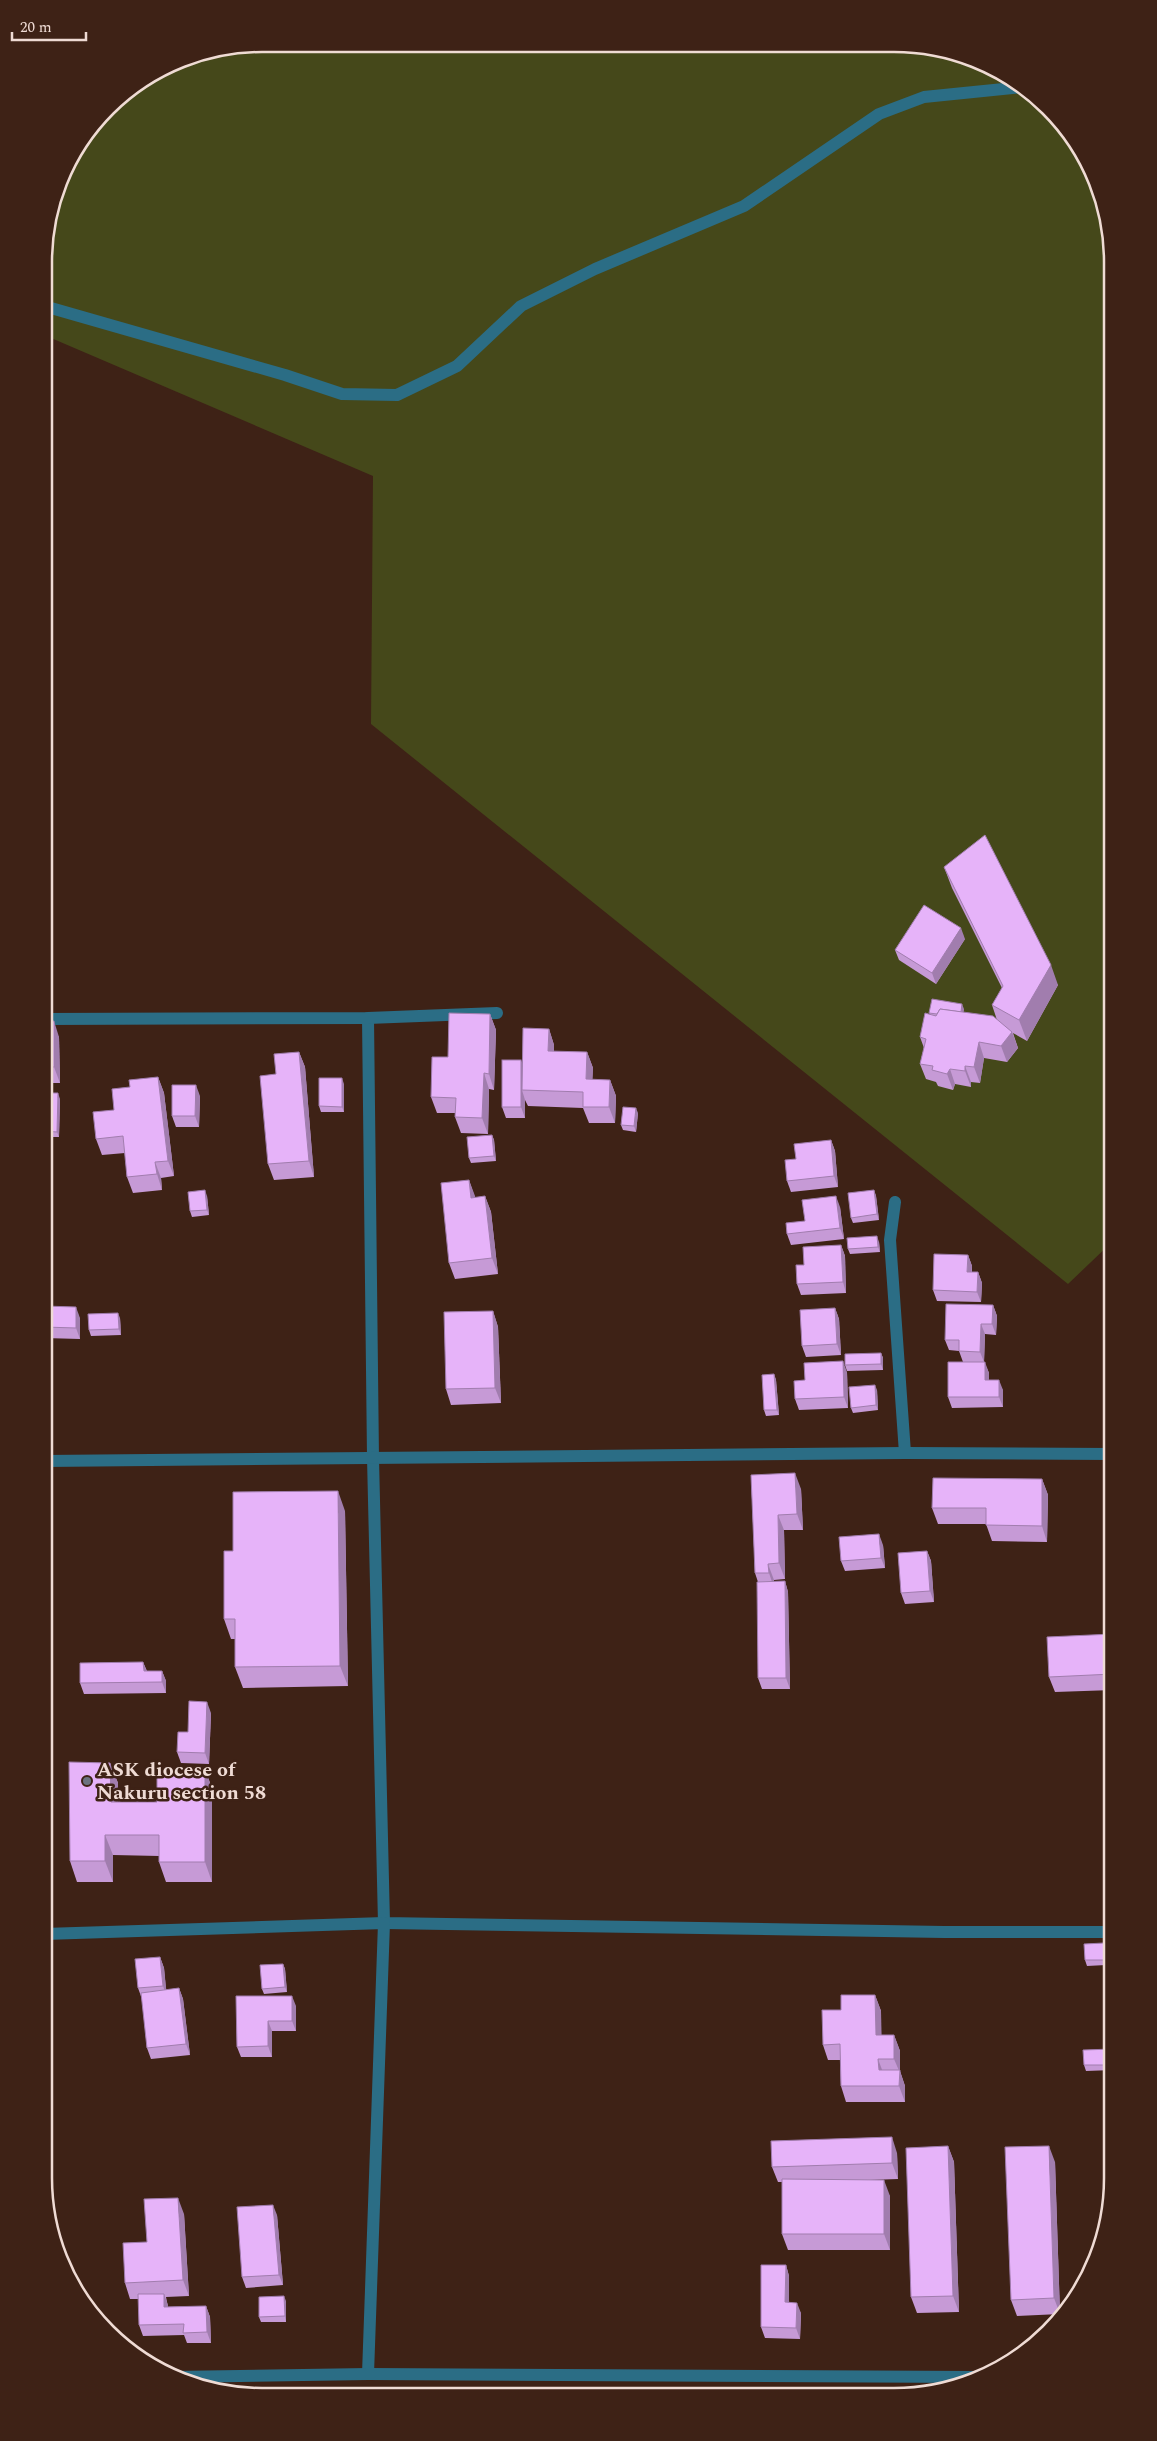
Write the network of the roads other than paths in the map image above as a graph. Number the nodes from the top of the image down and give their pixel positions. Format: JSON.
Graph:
{"nodes":[{"id":1,"x":1011,"y":88,"type":"edge"},
{"id":2,"x":52,"y":308,"type":"edge"},
{"id":3,"x":497,"y":1013,"type":"dead end"},
{"id":4,"x":368,"y":1018,"type":"junction"},
{"id":5,"x":52,"y":1019,"type":"edge"},
{"id":6,"x":896,"y":1202,"type":"dead end"},
{"id":7,"x":905,"y":1453,"type":"junction"},
{"id":8,"x":1104,"y":1454,"type":"edge"},
{"id":9,"x":373,"y":1458,"type":"junction"},
{"id":10,"x":52,"y":1461,"type":"edge"},
{"id":11,"x":384,"y":1923,"type":"junction"},
{"id":12,"x":1104,"y":1932,"type":"edge"},
{"id":13,"x":52,"y":1934,"type":"edge"},
{"id":14,"x":368,"y":2374,"type":"junction"},
{"id":15,"x":194,"y":2377,"type":"edge"},
{"id":16,"x":962,"y":2377,"type":"edge"}],
"edges":[{"from":1,"to":2,"type":"street"},
{"from":3,"to":4,"type":"street"},
{"from":4,"to":5,"type":"street"},
{"from":4,"to":9,"type":"street"},
{"from":6,"to":7,"type":"street"},
{"from":7,"to":8,"type":"street"},
{"from":7,"to":9,"type":"street"},
{"from":9,"to":10,"type":"street"},
{"from":9,"to":11,"type":"street"},
{"from":11,"to":12,"type":"street"},
{"from":11,"to":13,"type":"street"},
{"from":11,"to":14,"type":"street"},
{"from":14,"to":15,"type":"street"},
{"from":14,"to":16,"type":"street"}]}
